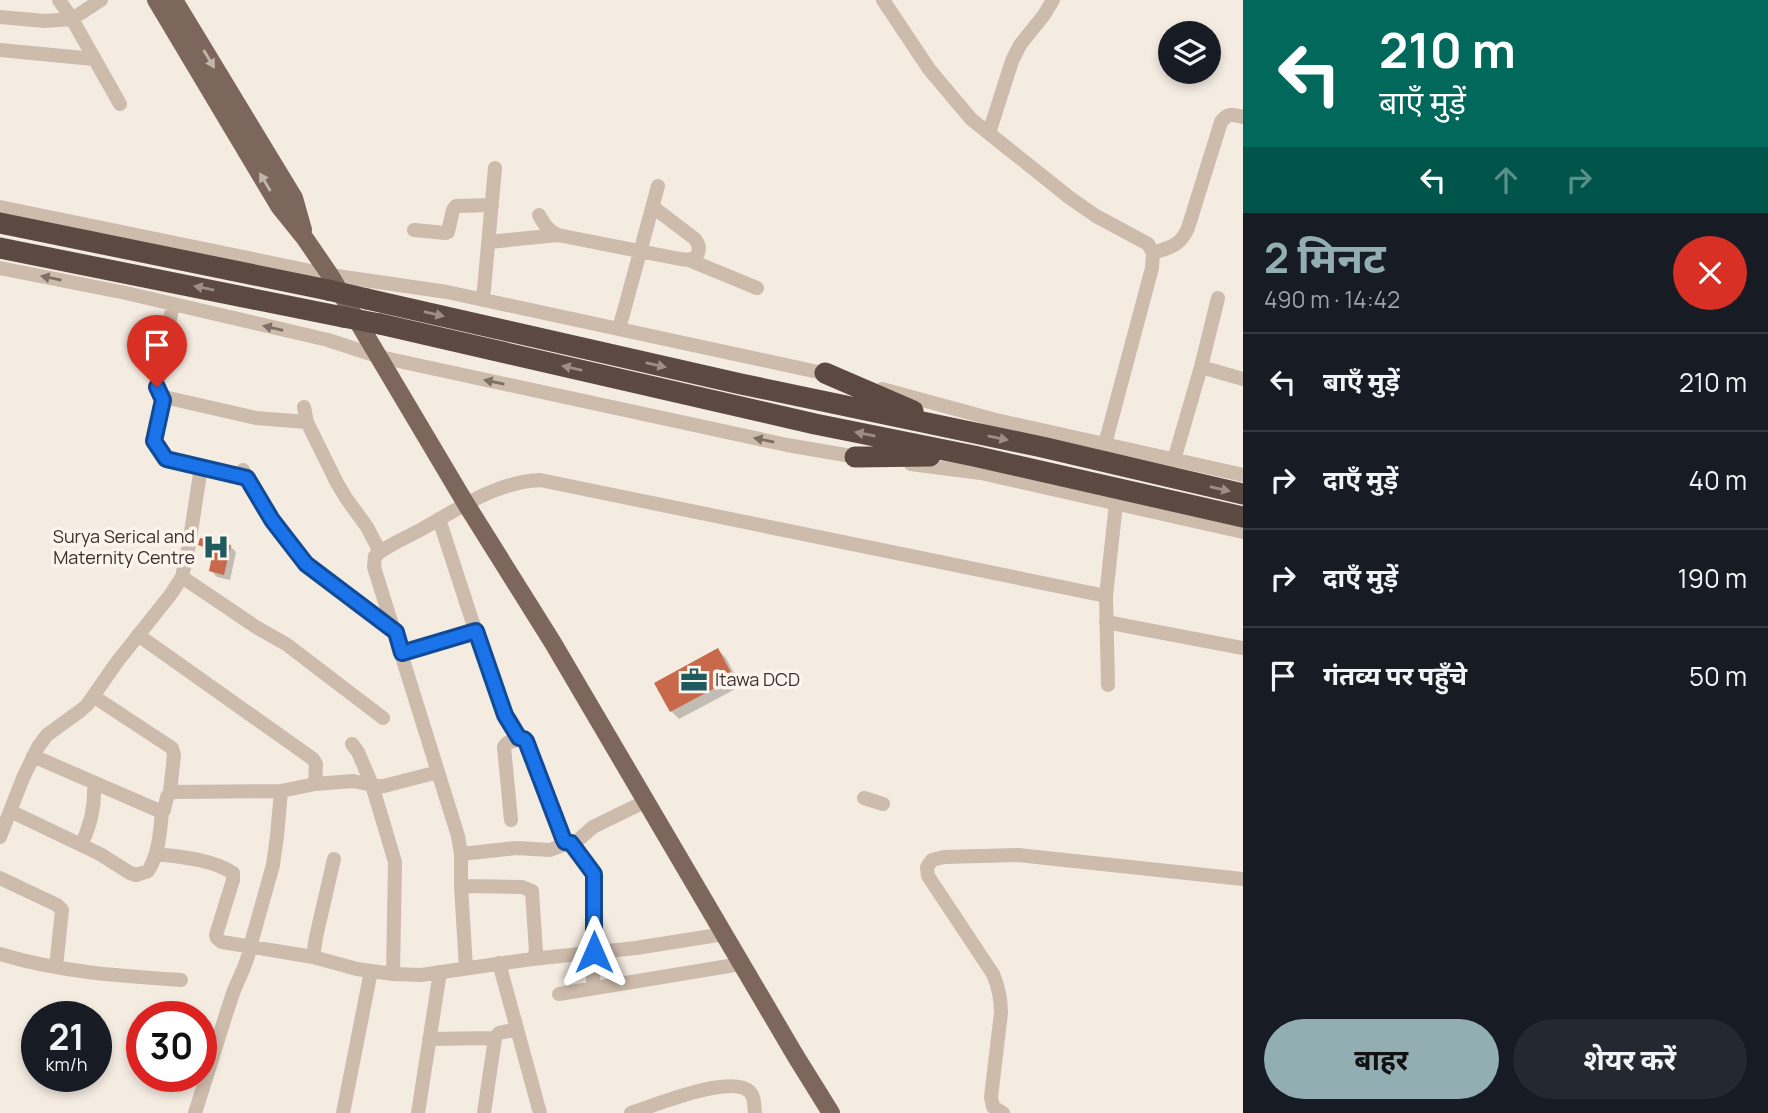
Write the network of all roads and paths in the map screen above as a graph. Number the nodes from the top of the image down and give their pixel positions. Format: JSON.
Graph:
{"nodes":[{"id":1,"x":59,"y":0,"type":"edge"},
{"id":2,"x":102,"y":0,"type":"edge"},
{"id":3,"x":156,"y":0,"type":"edge"},
{"id":4,"x":174,"y":0,"type":"edge"},
{"id":5,"x":883,"y":0,"type":"edge"},
{"id":6,"x":1053,"y":0,"type":"edge"},
{"id":7,"x":0,"y":17,"type":"edge"},
{"id":8,"x":72,"y":19,"type":"junction"},
{"id":9,"x":0,"y":50,"type":"edge"},
{"id":10,"x":94,"y":58,"type":"junction"},
{"id":11,"x":120,"y":104,"type":"dead end"},
{"id":12,"x":1243,"y":117,"type":"edge"},
{"id":13,"x":989,"y":133,"type":"junction"},
{"id":14,"x":495,"y":168,"type":"dead end"},
{"id":15,"x":658,"y":186,"type":"dead end"},
{"id":16,"x":492,"y":205,"type":"junction"},
{"id":17,"x":0,"y":207,"type":"edge"},
{"id":18,"x":653,"y":207,"type":"junction"},
{"id":19,"x":539,"y":215,"type":"dead end"},
{"id":20,"x":0,"y":223,"type":"edge"},
{"id":21,"x":414,"y":230,"type":"dead end"},
{"id":22,"x":558,"y":235,"type":"junction"},
{"id":23,"x":304,"y":237,"type":"junction"},
{"id":24,"x":489,"y":242,"type":"junction"},
{"id":25,"x":0,"y":248,"type":"edge"},
{"id":26,"x":641,"y":252,"type":"junction"},
{"id":27,"x":1153,"y":253,"type":"junction"},
{"id":28,"x":689,"y":260,"type":"junction"},
{"id":29,"x":0,"y":268,"type":"edge"},
{"id":30,"x":329,"y":283,"type":"junction"},
{"id":31,"x":757,"y":288,"type":"dead end"},
{"id":32,"x":1218,"y":298,"type":"dead end"},
{"id":33,"x":483,"y":300,"type":"junction"},
{"id":34,"x":173,"y":304,"type":"junction"},
{"id":35,"x":619,"y":329,"type":"junction"},
{"id":36,"x":380,"y":357,"type":"junction"},
{"id":37,"x":1200,"y":367,"type":"junction"},
{"id":38,"x":825,"y":373,"type":"junction"},
{"id":39,"x":1243,"y":379,"type":"edge"},
{"id":40,"x":163,"y":400,"type":"junction"},
{"id":41,"x":958,"y":430,"type":"junction"},
{"id":42,"x":1105,"y":444,"type":"junction"},
{"id":43,"x":974,"y":456,"type":"junction"},
{"id":44,"x":855,"y":457,"type":"junction"},
{"id":45,"x":1174,"y":460,"type":"junction"},
{"id":46,"x":201,"y":467,"type":"junction"},
{"id":47,"x":1243,"y":475,"type":"edge"},
{"id":48,"x":1243,"y":494,"type":"edge"},
{"id":49,"x":466,"y":504,"type":"junction"},
{"id":50,"x":1116,"y":504,"type":"junction"},
{"id":51,"x":1243,"y":517,"type":"edge"},
{"id":52,"x":439,"y":519,"type":"junction"},
{"id":53,"x":1243,"y":532,"type":"edge"},
{"id":54,"x":380,"y":552,"type":"junction"},
{"id":55,"x":182,"y":577,"type":"junction"},
{"id":56,"x":1106,"y":596,"type":"junction"},
{"id":57,"x":1107,"y":622,"type":"junction"},
{"id":58,"x":476,"y":631,"type":"junction"},
{"id":59,"x":396,"y":632,"type":"junction"},
{"id":60,"x":138,"y":635,"type":"junction"},
{"id":61,"x":1243,"y":648,"type":"edge"},
{"id":62,"x":402,"y":653,"type":"junction"},
{"id":63,"x":1108,"y":685,"type":"dead end"},
{"id":64,"x":93,"y":696,"type":"junction"},
{"id":65,"x":383,"y":718,"type":"dead end"},
{"id":66,"x":519,"y":738,"type":"junction"},
{"id":67,"x":352,"y":744,"type":"dead end"},
{"id":68,"x":33,"y":756,"type":"junction"},
{"id":69,"x":438,"y":772,"type":"junction"},
{"id":70,"x":94,"y":783,"type":"junction"},
{"id":71,"x":314,"y":784,"type":"junction"},
{"id":72,"x":372,"y":785,"type":"junction"},
{"id":73,"x":281,"y":790,"type":"junction"},
{"id":74,"x":170,"y":792,"type":"junction"},
{"id":75,"x":864,"y":798,"type":"dead end"},
{"id":76,"x":646,"y":801,"type":"junction"},
{"id":77,"x":883,"y":804,"type":"dead end"},
{"id":78,"x":162,"y":812,"type":"junction"},
{"id":79,"x":6,"y":816,"type":"edge"},
{"id":80,"x":511,"y":820,"type":"dead end"},
{"id":81,"x":0,"y":837,"type":"edge"},
{"id":82,"x":569,"y":843,"type":"junction"},
{"id":83,"x":81,"y":845,"type":"junction"},
{"id":84,"x":156,"y":854,"type":"junction"},
{"id":85,"x":461,"y":854,"type":"junction"},
{"id":86,"x":334,"y":859,"type":"dead end"},
{"id":87,"x":0,"y":878,"type":"edge"},
{"id":88,"x":1243,"y":879,"type":"edge"},
{"id":89,"x":461,"y":887,"type":"junction"},
{"id":90,"x":724,"y":934,"type":"junction"},
{"id":91,"x":250,"y":947,"type":"junction"},
{"id":92,"x":594,"y":952,"type":"junction"},
{"id":93,"x":0,"y":954,"type":"edge"},
{"id":94,"x":313,"y":957,"type":"junction"},
{"id":95,"x":532,"y":959,"type":"junction"},
{"id":96,"x":499,"y":963,"type":"junction"},
{"id":97,"x":741,"y":964,"type":"junction"},
{"id":98,"x":56,"y":967,"type":"junction"},
{"id":99,"x":466,"y":968,"type":"junction"},
{"id":100,"x":371,"y":971,"type":"junction"},
{"id":101,"x":440,"y":972,"type":"junction"},
{"id":102,"x":393,"y":974,"type":"junction"},
{"id":103,"x":181,"y":980,"type":"dead end"},
{"id":104,"x":593,"y":988,"type":"junction"},
{"id":105,"x":559,"y":994,"type":"dead end"},
{"id":106,"x":517,"y":1029,"type":"junction"},
{"id":107,"x":495,"y":1038,"type":"junction"},
{"id":108,"x":429,"y":1039,"type":"junction"},
{"id":109,"x":195,"y":1113,"type":"edge"},
{"id":110,"x":343,"y":1113,"type":"edge"},
{"id":111,"x":418,"y":1113,"type":"edge"},
{"id":112,"x":484,"y":1113,"type":"edge"},
{"id":113,"x":540,"y":1113,"type":"edge"},
{"id":114,"x":631,"y":1113,"type":"edge"},
{"id":115,"x":755,"y":1113,"type":"edge"},
{"id":116,"x":831,"y":1113,"type":"edge"},
{"id":117,"x":1003,"y":1113,"type":"edge"}],
"edges":[{"from":1,"to":8,"type":"street"},
{"from":2,"to":8,"type":"street"},
{"from":23,"to":3,"type":"main road","one_way":true},
{"from":4,"to":23,"type":"main road","one_way":true},
{"from":5,"to":13,"type":"street"},
{"from":6,"to":13,"type":"street"},
{"from":7,"to":8,"type":"street"},
{"from":8,"to":10,"type":"street"},
{"from":9,"to":10,"type":"street"},
{"from":10,"to":11,"type":"street"},
{"from":12,"to":27,"type":"street"},
{"from":13,"to":27,"type":"street"},
{"from":14,"to":16,"type":"street"},
{"from":15,"to":18,"type":"street"},
{"from":16,"to":21,"type":"street"},
{"from":16,"to":24,"type":"street"},
{"from":17,"to":30,"type":"street"},
{"from":18,"to":26,"type":"street"},
{"from":18,"to":28,"type":"street"},
{"from":19,"to":22,"type":"street"},
{"from":20,"to":30,"type":"highway"},
{"from":22,"to":24,"type":"street"},
{"from":22,"to":26,"type":"street"},
{"from":23,"to":30,"type":"main road"},
{"from":24,"to":33,"type":"street"},
{"from":43,"to":25,"type":"highway","one_way":true,"bridge":true},
{"from":26,"to":28,"type":"street"},
{"from":26,"to":35,"type":"street"},
{"from":27,"to":42,"type":"street"},
{"from":28,"to":31,"type":"street"},
{"from":34,"to":29,"type":"street","one_way":true},
{"from":30,"to":33,"type":"street"},
{"from":30,"to":36,"type":"main road"},
{"from":30,"to":41,"type":"highway","one_way":true,"bridge":true},
{"from":32,"to":37,"type":"street"},
{"from":33,"to":35,"type":"street"},
{"from":36,"to":34,"type":"street","one_way":true},
{"from":34,"to":40,"type":"street"},
{"from":35,"to":38,"type":"street"},
{"from":44,"to":36,"type":"street","one_way":true},
{"from":36,"to":49,"type":"main road"},
{"from":37,"to":39,"type":"street"},
{"from":37,"to":45,"type":"street"},
{"from":38,"to":41,"type":"highway"},
{"from":38,"to":42,"type":"street"},
{"from":40,"to":46,"type":"street"},
{"from":40,"to":54,"type":"street"},
{"from":41,"to":48,"type":"highway","one_way":true},
{"from":42,"to":45,"type":"street"},
{"from":43,"to":44,"type":"highway"},
{"from":43,"to":51,"type":"highway"},
{"from":44,"to":50,"type":"street"},
{"from":45,"to":47,"type":"street"},
{"from":46,"to":55,"type":"street"},
{"from":46,"to":59,"type":"street"},
{"from":49,"to":52,"type":"street"},
{"from":49,"to":56,"type":"street"},
{"from":49,"to":76,"type":"main road"},
{"from":50,"to":53,"type":"street"},
{"from":50,"to":56,"type":"street"},
{"from":52,"to":54,"type":"street"},
{"from":52,"to":58,"type":"street"},
{"from":54,"to":59,"type":"street"},
{"from":55,"to":60,"type":"street"},
{"from":55,"to":65,"type":"street"},
{"from":56,"to":57,"type":"street"},
{"from":57,"to":61,"type":"street"},
{"from":57,"to":63,"type":"street"},
{"from":58,"to":62,"type":"street"},
{"from":58,"to":66,"type":"street"},
{"from":59,"to":62,"type":"street"},
{"from":60,"to":64,"type":"street"},
{"from":60,"to":71,"type":"street"},
{"from":62,"to":69,"type":"street"},
{"from":64,"to":68,"type":"street"},
{"from":64,"to":74,"type":"street"},
{"from":66,"to":80,"type":"street"},
{"from":66,"to":82,"type":"street"},
{"from":67,"to":72,"type":"street"},
{"from":68,"to":70,"type":"street"},
{"from":68,"to":79,"type":"street"},
{"from":69,"to":72,"type":"street"},
{"from":69,"to":85,"type":"street"},
{"from":70,"to":78,"type":"street"},
{"from":70,"to":83,"type":"street"},
{"from":71,"to":72,"type":"street"},
{"from":71,"to":73,"type":"street"},
{"from":72,"to":102,"type":"street"},
{"from":73,"to":74,"type":"street"},
{"from":73,"to":91,"type":"street"},
{"from":74,"to":78,"type":"street"},
{"from":75,"to":77,"type":"street"},
{"from":76,"to":82,"type":"street"},
{"from":76,"to":90,"type":"main road"},
{"from":78,"to":84,"type":"street"},
{"from":79,"to":81,"type":"street"},
{"from":79,"to":83,"type":"street"},
{"from":82,"to":85,"type":"street"},
{"from":82,"to":92,"type":"street"},
{"from":83,"to":84,"type":"street"},
{"from":84,"to":91,"type":"street"},
{"from":85,"to":89,"type":"street"},
{"from":86,"to":94,"type":"street"},
{"from":87,"to":98,"type":"street"},
{"from":88,"to":117,"type":"street"},
{"from":89,"to":95,"type":"street"},
{"from":89,"to":99,"type":"street"},
{"from":90,"to":92,"type":"street"},
{"from":90,"to":97,"type":"main road"},
{"from":91,"to":94,"type":"street"},
{"from":91,"to":109,"type":"street"},
{"from":92,"to":95,"type":"street"},
{"from":92,"to":104,"type":"street"},
{"from":93,"to":98,"type":"street"},
{"from":94,"to":100,"type":"street"},
{"from":95,"to":96,"type":"street"},
{"from":96,"to":99,"type":"street"},
{"from":96,"to":106,"type":"street"},
{"from":97,"to":104,"type":"street"},
{"from":97,"to":116,"type":"main road"},
{"from":98,"to":103,"type":"street"},
{"from":99,"to":101,"type":"street"},
{"from":100,"to":102,"type":"street"},
{"from":100,"to":110,"type":"street"},
{"from":101,"to":102,"type":"street"},
{"from":101,"to":108,"type":"street"},
{"from":104,"to":105,"type":"street"},
{"from":106,"to":107,"type":"street"},
{"from":106,"to":113,"type":"street"},
{"from":107,"to":108,"type":"street"},
{"from":107,"to":112,"type":"street"},
{"from":108,"to":111,"type":"street"},
{"from":114,"to":115,"type":"street"}]}
